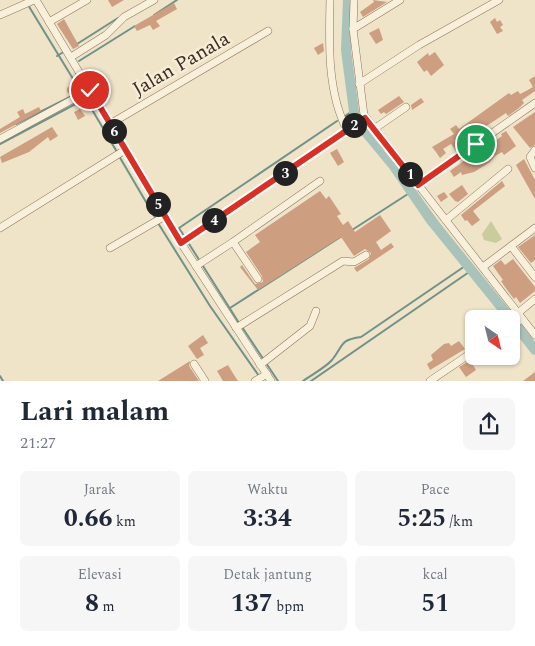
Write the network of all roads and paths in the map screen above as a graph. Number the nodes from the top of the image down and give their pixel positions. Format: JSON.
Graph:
{"nodes":[{"id":1,"x":35,"y":0,"type":"edge"},
{"id":2,"x":87,"y":0,"type":"edge"},
{"id":3,"x":154,"y":0,"type":"edge"},
{"id":4,"x":330,"y":0,"type":"edge"},
{"id":5,"x":354,"y":0,"type":"edge"},
{"id":6,"x":400,"y":0,"type":"edge"},
{"id":7,"x":499,"y":0,"type":"edge"},
{"id":8,"x":0,"y":15,"type":"edge"},
{"id":9,"x":49,"y":22,"type":"junction"},
{"id":10,"x":353,"y":29,"type":"junction"},
{"id":11,"x":268,"y":31,"type":"dead end"},
{"id":12,"x":70,"y":57,"type":"junction"},
{"id":13,"x":359,"y":84,"type":"junction"},
{"id":14,"x":90,"y":90,"type":"junction"},
{"id":15,"x":535,"y":104,"type":"edge"},
{"id":16,"x":406,"y":107,"type":"dead end"},
{"id":17,"x":364,"y":119,"type":"junction"},
{"id":18,"x":110,"y":124,"type":"junction"},
{"id":19,"x":374,"y":129,"type":"junction"},
{"id":20,"x":347,"y":130,"type":"junction"},
{"id":21,"x":0,"y":139,"type":"edge"},
{"id":22,"x":126,"y":150,"type":"junction"},
{"id":23,"x":535,"y":150,"type":"edge"},
{"id":24,"x":535,"y":168,"type":"edge"},
{"id":25,"x":508,"y":169,"type":"dead end"},
{"id":26,"x":320,"y":182,"type":"dead end"},
{"id":27,"x":418,"y":185,"type":"junction"},
{"id":28,"x":165,"y":216,"type":"junction"},
{"id":29,"x":446,"y":220,"type":"junction"},
{"id":30,"x":0,"y":228,"type":"edge"},
{"id":31,"x":535,"y":228,"type":"edge"},
{"id":32,"x":233,"y":242,"type":"junction"},
{"id":33,"x":181,"y":243,"type":"junction"},
{"id":34,"x":511,"y":246,"type":"junction"},
{"id":35,"x":110,"y":248,"type":"dead end"},
{"id":36,"x":366,"y":255,"type":"dead end"},
{"id":37,"x":199,"y":264,"type":"junction"},
{"id":38,"x":483,"y":267,"type":"junction"},
{"id":39,"x":534,"y":273,"type":"edge"},
{"id":40,"x":258,"y":279,"type":"dead end"},
{"id":41,"x":535,"y":299,"type":"edge"},
{"id":42,"x":511,"y":310,"type":"edge"},
{"id":43,"x":316,"y":311,"type":"dead end"},
{"id":44,"x":520,"y":316,"type":"edge"},
{"id":45,"x":520,"y":322,"type":"edge"},
{"id":46,"x":239,"y":326,"type":"junction"},
{"id":47,"x":533,"y":330,"type":"edge"},
{"id":48,"x":465,"y":357,"type":"edge"},
{"id":49,"x":194,"y":364,"type":"dead end"},
{"id":50,"x":260,"y":365,"type":"junction"},
{"id":51,"x":267,"y":374,"type":"junction"},
{"id":52,"x":205,"y":381,"type":"edge"},
{"id":53,"x":255,"y":381,"type":"edge"},
{"id":54,"x":271,"y":381,"type":"edge"},
{"id":55,"x":430,"y":381,"type":"edge"}],
"edges":[{"from":1,"to":8,"type":"street"},
{"from":1,"to":9,"type":"street"},
{"from":2,"to":9,"type":"street"},
{"from":3,"to":12,"type":"street"},
{"from":4,"to":20,"type":"street"},
{"from":5,"to":10,"type":"street"},
{"from":6,"to":10,"type":"street"},
{"from":7,"to":13,"type":"street"},
{"from":9,"to":12,"type":"street"},
{"from":10,"to":13,"type":"street"},
{"from":11,"to":18,"type":"street","name":"Jalan Panala"},
{"from":12,"to":14,"type":"street"},
{"from":13,"to":17,"type":"street"},
{"from":14,"to":18,"type":"street"},
{"from":14,"to":21,"type":"street"},
{"from":15,"to":27,"type":"street"},
{"from":16,"to":19,"type":"street"},
{"from":17,"to":19,"type":"street"},
{"from":17,"to":20,"type":"street"},
{"from":18,"to":22,"type":"street"},
{"from":19,"to":27,"type":"street"},
{"from":20,"to":33,"type":"street"},
{"from":22,"to":28,"type":"street"},
{"from":22,"to":30,"type":"street"},
{"from":23,"to":24,"type":"street"},
{"from":25,"to":29,"type":"street"},
{"from":26,"to":32,"type":"street"},
{"from":27,"to":29,"type":"street"},
{"from":28,"to":33,"type":"street"},
{"from":28,"to":35,"type":"street"},
{"from":29,"to":38,"type":"street"},
{"from":31,"to":34,"type":"street"},
{"from":32,"to":37,"type":"street"},
{"from":32,"to":40,"type":"street"},
{"from":33,"to":37,"type":"street"},
{"from":34,"to":38,"type":"street"},
{"from":34,"to":39,"type":"street"},
{"from":36,"to":46,"type":"street"},
{"from":37,"to":46,"type":"street"},
{"from":38,"to":42,"type":"street"},
{"from":41,"to":44,"type":"street"},
{"from":43,"to":50,"type":"street"},
{"from":45,"to":47,"type":"street"},
{"from":46,"to":50,"type":"street"},
{"from":48,"to":55,"type":"street"},
{"from":49,"to":52,"type":"street"},
{"from":50,"to":51,"type":"street"},
{"from":51,"to":53,"type":"street"},
{"from":51,"to":54,"type":"street"}]}
